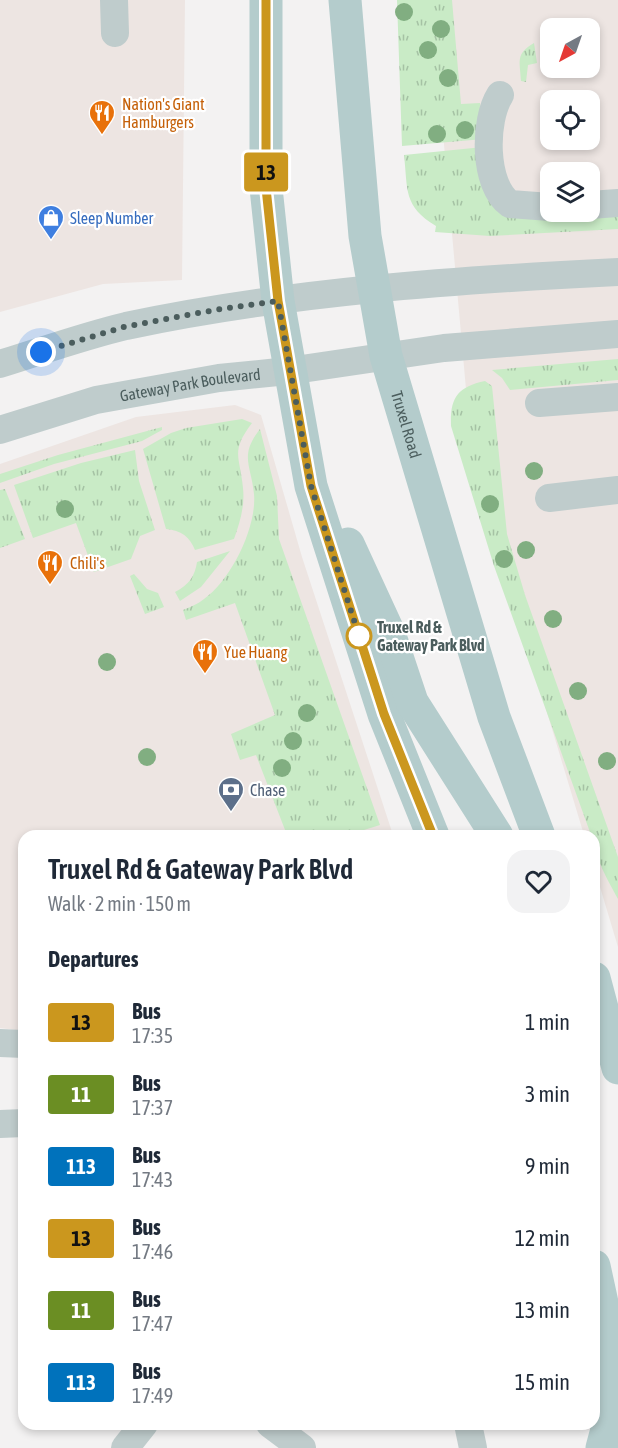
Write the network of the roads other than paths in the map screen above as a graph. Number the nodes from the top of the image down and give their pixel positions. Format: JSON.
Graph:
{"nodes":[{"id":1,"x":114,"y":0,"type":"edge"},
{"id":2,"x":266,"y":0,"type":"edge"},
{"id":3,"x":345,"y":0,"type":"edge"},
{"id":4,"x":115,"y":33,"type":"dead end"},
{"id":5,"x":500,"y":94,"type":"dead end"},
{"id":6,"x":618,"y":203,"type":"edge"},
{"id":7,"x":600,"y":205,"type":"edge"},
{"id":8,"x":540,"y":206,"type":"edge"},
{"id":9,"x":618,"y":272,"type":"edge"},
{"id":10,"x":373,"y":290,"type":"junction"},
{"id":11,"x":278,"y":301,"type":"junction"},
{"id":12,"x":618,"y":334,"type":"edge"},
{"id":13,"x":386,"y":356,"type":"junction"},
{"id":14,"x":0,"y":364,"type":"edge"},
{"id":15,"x":288,"y":371,"type":"junction"},
{"id":16,"x":618,"y":397,"type":"edge"},
{"id":17,"x":539,"y":403,"type":"dead end"},
{"id":18,"x":0,"y":430,"type":"edge"},
{"id":19,"x":305,"y":446,"type":"junction"},
{"id":20,"x":618,"y":490,"type":"edge"},
{"id":21,"x":549,"y":498,"type":"dead end"},
{"id":22,"x":431,"y":830,"type":"edge"},
{"id":23,"x":493,"y":830,"type":"edge"},
{"id":24,"x":537,"y":830,"type":"edge"},
{"id":25,"x":600,"y":1003,"type":"edge"},
{"id":26,"x":0,"y":1043,"type":"edge"},
{"id":27,"x":18,"y":1044,"type":"edge"},
{"id":28,"x":618,"y":1068,"type":"edge"},
{"id":29,"x":18,"y":1123,"type":"edge"},
{"id":30,"x":0,"y":1124,"type":"edge"},
{"id":31,"x":600,"y":1294,"type":"edge"},
{"id":32,"x":139,"y":1430,"type":"edge"},
{"id":33,"x":278,"y":1430,"type":"edge"},
{"id":34,"x":469,"y":1430,"type":"edge"},
{"id":35,"x":598,"y":1430,"type":"edge"},
{"id":36,"x":125,"y":1448,"type":"edge"},
{"id":37,"x":302,"y":1448,"type":"edge"},
{"id":38,"x":473,"y":1448,"type":"edge"},
{"id":39,"x":601,"y":1448,"type":"edge"}],
"edges":[{"from":1,"to":4,"type":"street"},
{"from":2,"to":11,"type":"main road"},
{"from":3,"to":10,"type":"main road","name":"Truxel Road"},
{"from":5,"to":8,"type":"street"},
{"from":6,"to":7,"type":"street"},
{"from":9,"to":10,"type":"street"},
{"from":10,"to":11,"type":"street"},
{"from":10,"to":13,"type":"main road","name":"Truxel Road"},
{"from":11,"to":14,"type":"street"},
{"from":11,"to":15,"type":"main road"},
{"from":12,"to":13,"type":"street","name":"Gateway Park Boulevard"},
{"from":13,"to":15,"type":"street","name":"Gateway Park Boulevard"},
{"from":13,"to":24,"type":"main road","name":"Truxel Road"},
{"from":15,"to":18,"type":"street","name":"Gateway Park Boulevard"},
{"from":15,"to":19,"type":"main road"},
{"from":16,"to":17,"type":"street"},
{"from":19,"to":22,"type":"main road"},
{"from":19,"to":23,"type":"main road"},
{"from":20,"to":21,"type":"street"},
{"from":25,"to":28,"type":"main road"},
{"from":26,"to":27,"type":"street"},
{"from":29,"to":30,"type":"street"},
{"from":31,"to":39,"type":"main road"},
{"from":32,"to":36,"type":"street"},
{"from":33,"to":37,"type":"street"},
{"from":34,"to":38,"type":"street"},
{"from":35,"to":39,"type":"main road"}]}
